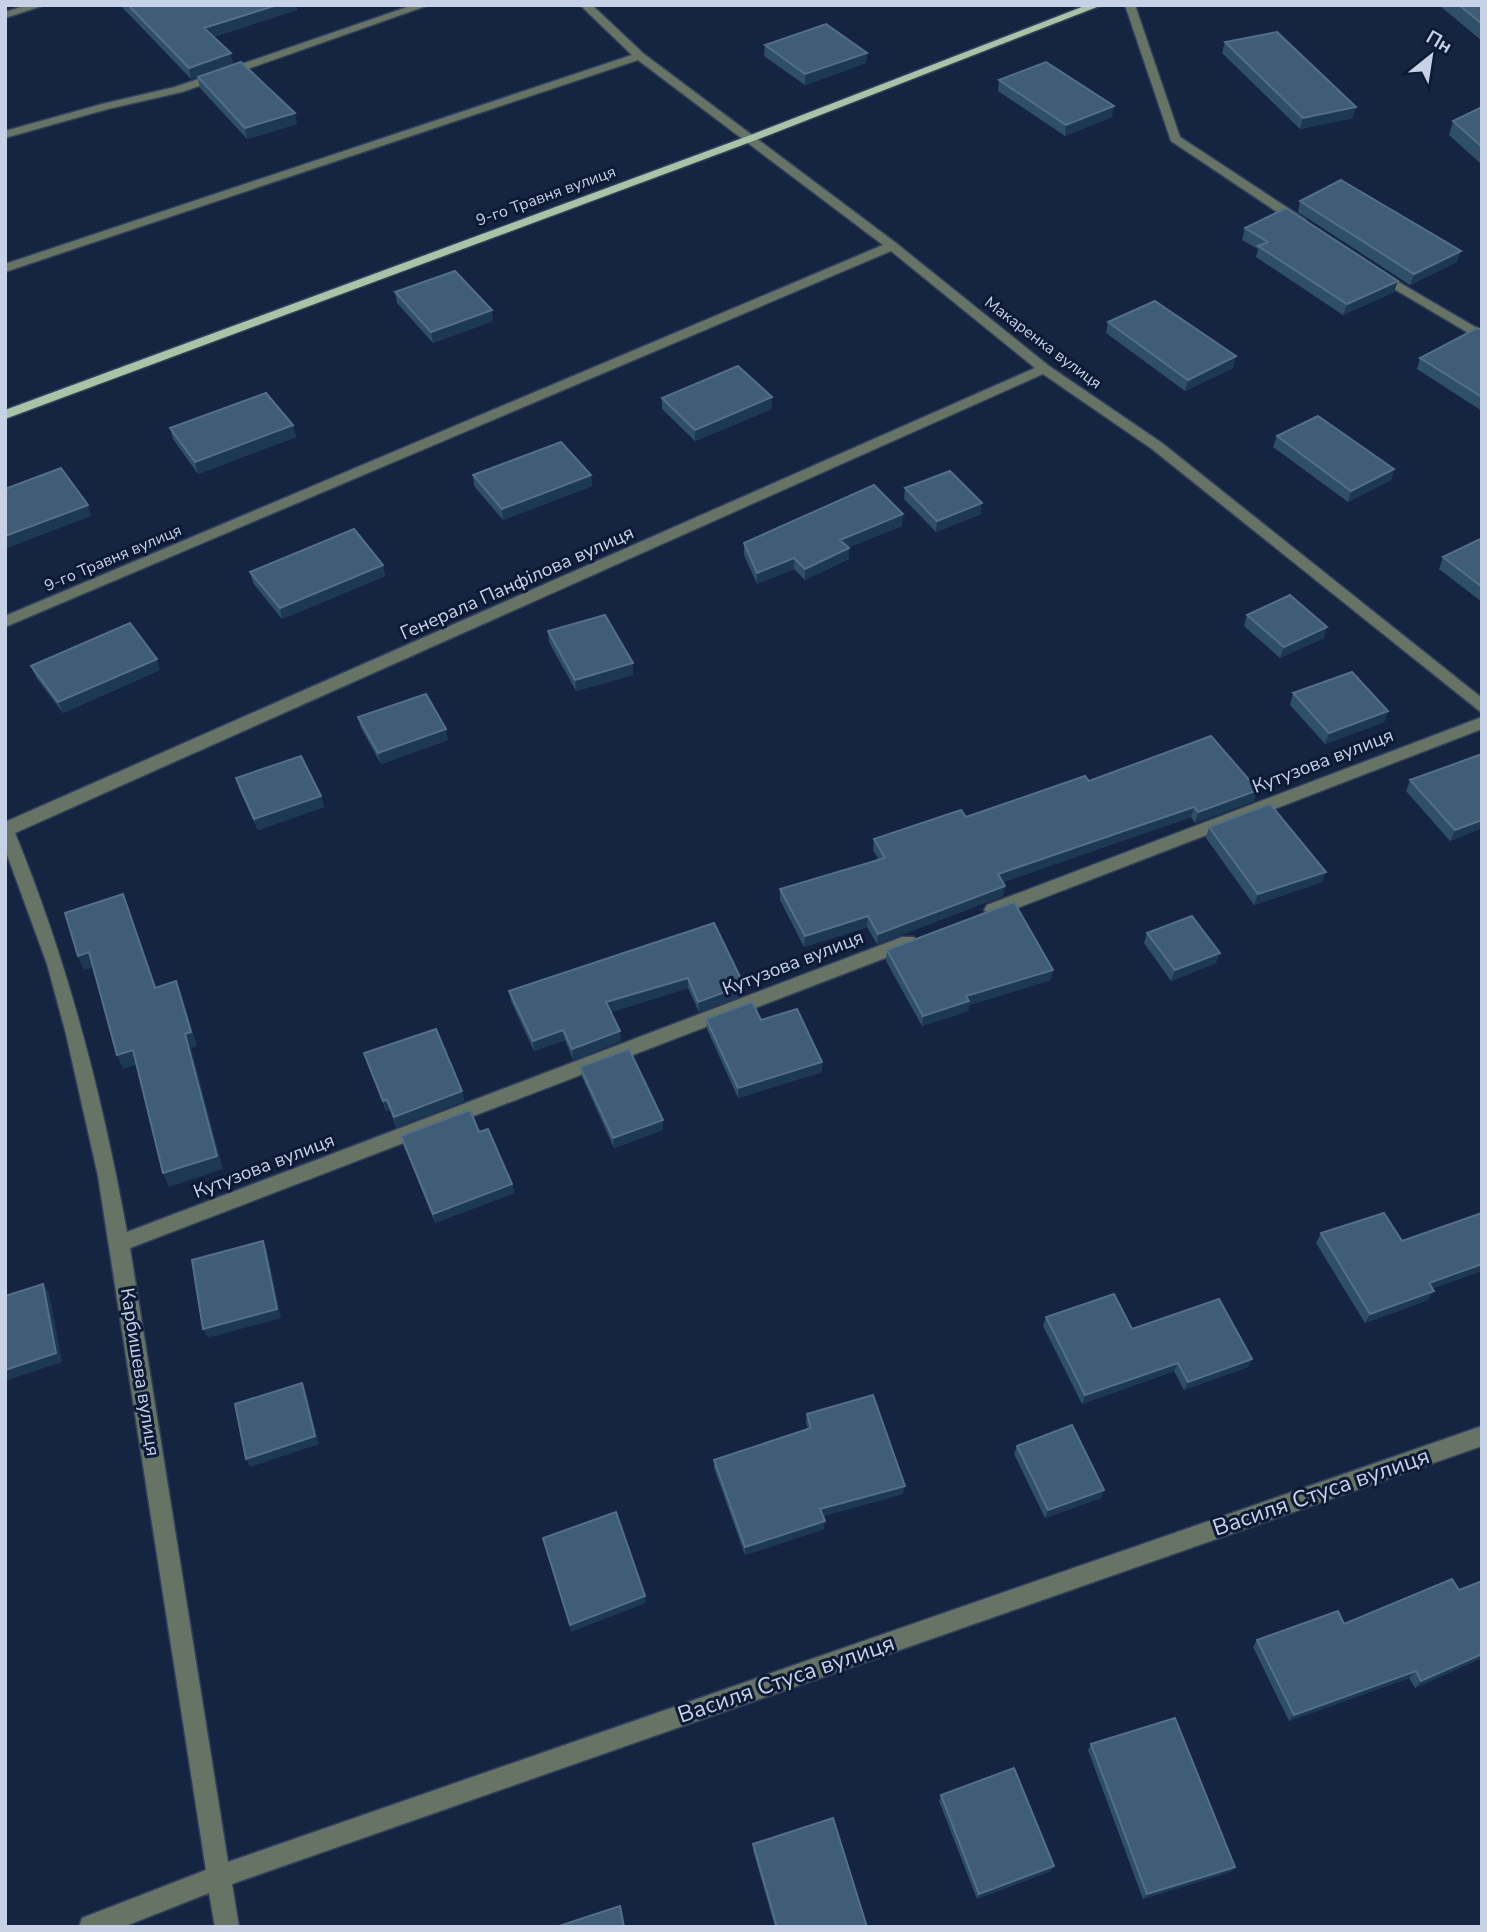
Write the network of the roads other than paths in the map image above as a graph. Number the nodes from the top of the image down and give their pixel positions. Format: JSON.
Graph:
{"nodes":[{"id":1,"x":40,"y":5,"type":"edge"},
{"id":2,"x":424,"y":5,"type":"edge"},
{"id":3,"x":585,"y":5,"type":"edge"},
{"id":4,"x":1097,"y":5,"type":"edge"},
{"id":5,"x":1130,"y":5,"type":"edge"},
{"id":6,"x":5,"y":15,"type":"edge"},
{"id":7,"x":640,"y":56,"type":"junction"},
{"id":8,"x":5,"y":135,"type":"edge"},
{"id":9,"x":752,"y":138,"type":"junction"},
{"id":10,"x":1311,"y":230,"type":"edge"},
{"id":11,"x":892,"y":246,"type":"junction"},
{"id":12,"x":5,"y":268,"type":"edge"},
{"id":13,"x":1368,"y":268,"type":"edge"},
{"id":14,"x":1482,"y":337,"type":"edge"},
{"id":15,"x":1044,"y":369,"type":"junction"},
{"id":16,"x":5,"y":415,"type":"edge"},
{"id":17,"x":5,"y":622,"type":"edge"},
{"id":18,"x":1482,"y":707,"type":"edge"},
{"id":19,"x":1482,"y":723,"type":"edge"},
{"id":20,"x":6,"y":830,"type":"edge"},
{"id":21,"x":976,"y":916,"type":"edge"},
{"id":22,"x":924,"y":936,"type":"edge"},
{"id":23,"x":120,"y":1243,"type":"junction"},
{"id":24,"x":1482,"y":1436,"type":"edge"},
{"id":25,"x":219,"y":1877,"type":"junction"},
{"id":26,"x":91,"y":1927,"type":"edge"},
{"id":27,"x":227,"y":1927,"type":"edge"}],
"edges":[{"from":1,"to":6,"type":"street"},
{"from":2,"to":8,"type":"street"},
{"from":3,"to":7,"type":"street","name":"Макаренка вулиця"},
{"from":4,"to":9,"type":"main road","name":"9-го Травня вулиця"},
{"from":5,"to":10,"type":"street"},
{"from":7,"to":9,"type":"street","name":"Макаренка вулиця"},
{"from":7,"to":12,"type":"street"},
{"from":9,"to":11,"type":"street","name":"Макаренка вулиця"},
{"from":9,"to":16,"type":"main road","name":"9-го Травня вулиця"},
{"from":11,"to":15,"type":"street","name":"Макаренка вулиця"},
{"from":11,"to":17,"type":"street","name":"9-го Травня вулиця"},
{"from":13,"to":14,"type":"street"},
{"from":15,"to":18,"type":"street","name":"Макаренка вулиця"},
{"from":15,"to":20,"type":"street","name":"Генерала Панфілова вулиця"},
{"from":19,"to":21,"type":"street","name":"Кутузова вулиця"},
{"from":20,"to":23,"type":"street","name":"Карбишева вулиця"},
{"from":22,"to":23,"type":"street","name":"Кутузова вулиця"},
{"from":23,"to":25,"type":"street","name":"Карбишева вулиця"},
{"from":24,"to":25,"type":"street","name":"Василя Стуса вулиця"},
{"from":25,"to":26,"type":"street","name":"Василя Стуса вулиця"},
{"from":25,"to":27,"type":"street","name":"Карбишева вулиця"}]}
